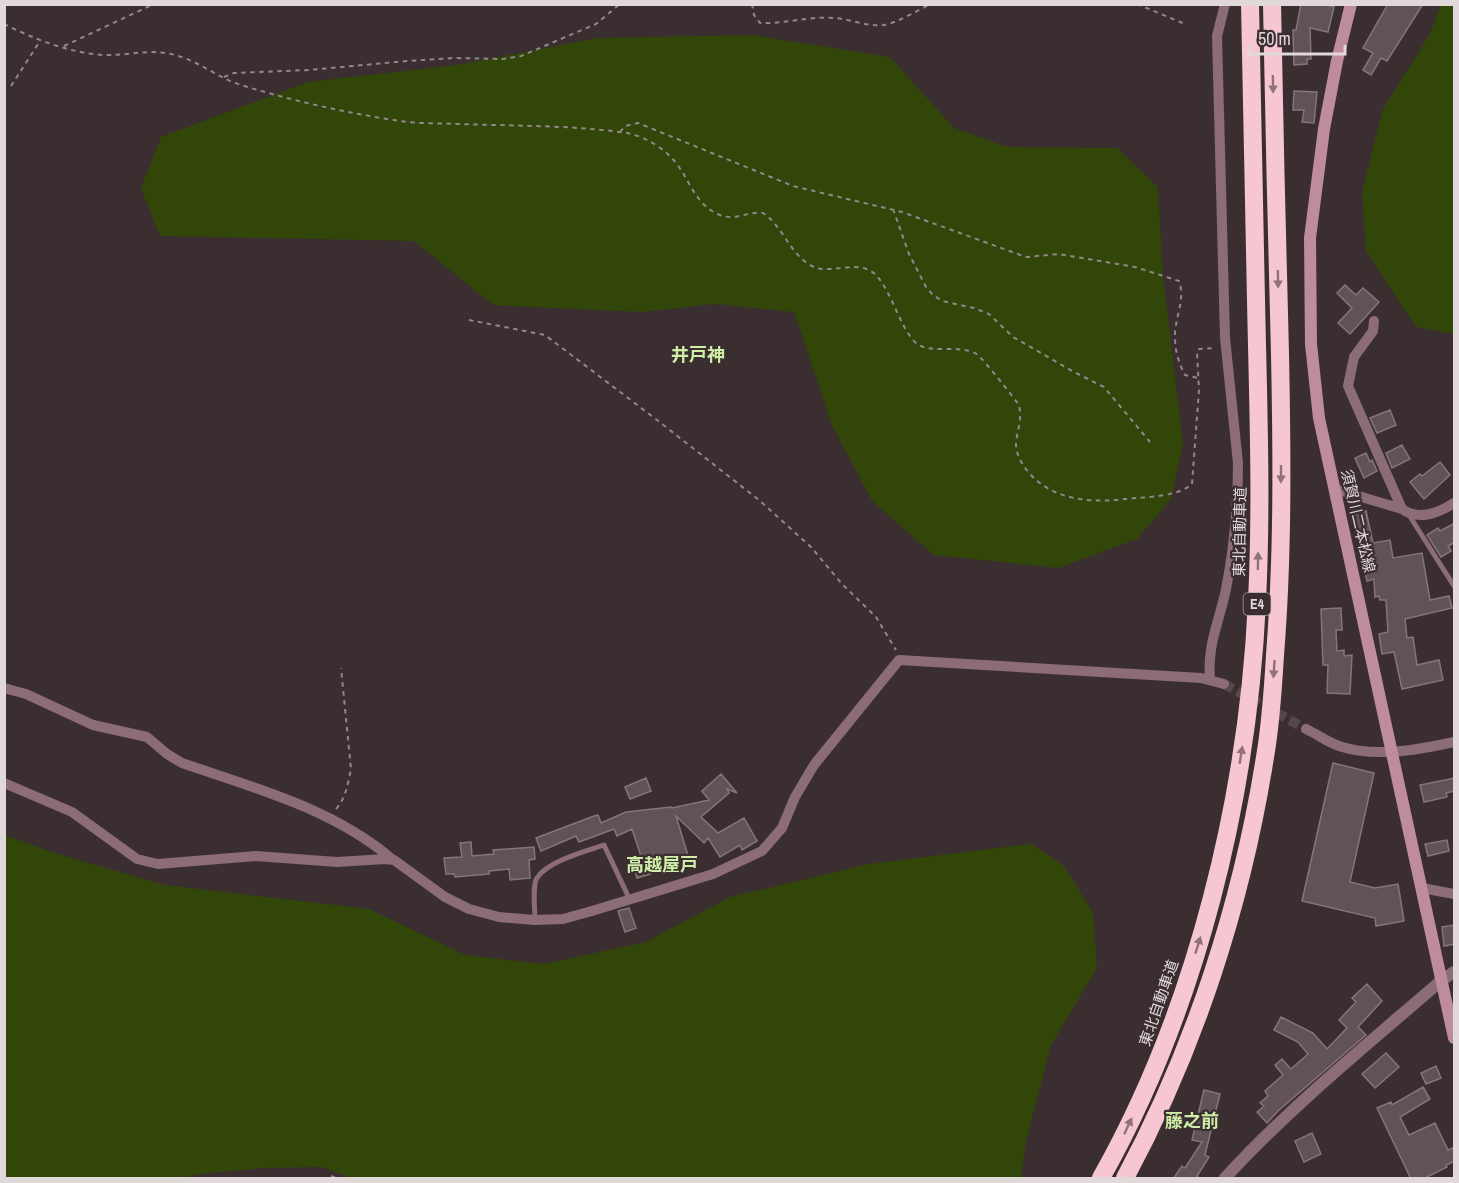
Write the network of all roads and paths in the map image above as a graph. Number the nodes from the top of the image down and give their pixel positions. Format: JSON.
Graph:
{"nodes":[{"id":1,"x":154,"y":4,"type":"edge"},
{"id":2,"x":620,"y":4,"type":"edge"},
{"id":3,"x":752,"y":4,"type":"edge"},
{"id":4,"x":931,"y":4,"type":"edge"},
{"id":5,"x":1137,"y":4,"type":"edge"},
{"id":6,"x":1225,"y":4,"type":"edge"},
{"id":7,"x":1250,"y":4,"type":"edge"},
{"id":8,"x":1272,"y":4,"type":"edge"},
{"id":9,"x":1351,"y":4,"type":"edge"},
{"id":10,"x":4,"y":24,"type":"edge"},
{"id":11,"x":1185,"y":24,"type":"dead end"},
{"id":12,"x":40,"y":41,"type":"junction"},
{"id":13,"x":62,"y":46,"type":"junction"},
{"id":14,"x":224,"y":77,"type":"junction"},
{"id":15,"x":11,"y":86,"type":"dead end"},
{"id":16,"x":620,"y":133,"type":"junction"},
{"id":17,"x":893,"y":209,"type":"junction"},
{"id":18,"x":469,"y":320,"type":"dead end"},
{"id":19,"x":1374,"y":321,"type":"dead end"},
{"id":20,"x":1226,"y":348,"type":"junction"},
{"id":21,"x":1198,"y":378,"type":"junction"},
{"id":22,"x":1150,"y":442,"type":"dead end"},
{"id":23,"x":1335,"y":489,"type":"junction"},
{"id":24,"x":1455,"y":503,"type":"edge"},
{"id":25,"x":1406,"y":512,"type":"junction"},
{"id":26,"x":1455,"y":586,"type":"edge"},
{"id":27,"x":899,"y":660,"type":"junction"},
{"id":28,"x":341,"y":668,"type":"dead end"},
{"id":29,"x":1210,"y":680,"type":"junction"},
{"id":30,"x":1224,"y":684,"type":"tunnel mouth"},
{"id":31,"x":4,"y":688,"type":"edge"},
{"id":32,"x":1306,"y":729,"type":"tunnel mouth"},
{"id":33,"x":1455,"y":742,"type":"edge"},
{"id":34,"x":1393,"y":751,"type":"junction"},
{"id":35,"x":4,"y":783,"type":"edge"},
{"id":36,"x":328,"y":817,"type":"junction"},
{"id":37,"x":394,"y":860,"type":"junction"},
{"id":38,"x":1422,"y":888,"type":"junction"},
{"id":39,"x":1455,"y":894,"type":"edge"},
{"id":40,"x":629,"y":898,"type":"junction"},
{"id":41,"x":536,"y":920,"type":"junction"},
{"id":42,"x":1455,"y":972,"type":"edge"},
{"id":43,"x":1442,"y":980,"type":"junction"},
{"id":44,"x":1455,"y":1038,"type":"edge"},
{"id":45,"x":331,"y":1176,"type":"dead end"},
{"id":46,"x":336,"y":1179,"type":"edge"},
{"id":47,"x":1101,"y":1179,"type":"edge"},
{"id":48,"x":1125,"y":1179,"type":"edge"},
{"id":49,"x":1225,"y":1179,"type":"edge"}],
"edges":[{"from":1,"to":13,"type":"path"},
{"from":2,"to":14,"type":"path"},
{"from":3,"to":4,"type":"path"},
{"from":5,"to":11,"type":"path"},
{"from":6,"to":20,"type":"street"},
{"from":47,"to":7,"type":"highway","name":"東北自動車道","number":"E4","one_way":true},
{"from":8,"to":48,"type":"highway","number":"E4","one_way":true},
{"from":9,"to":23,"type":"main road","name":"須賀川二本松線"},
{"from":10,"to":12,"type":"path"},
{"from":12,"to":13,"type":"path"},
{"from":12,"to":15,"type":"path"},
{"from":13,"to":14,"type":"path"},
{"from":14,"to":16,"type":"path"},
{"from":16,"to":17,"type":"path"},
{"from":16,"to":21,"type":"path"},
{"from":17,"to":21,"type":"path"},
{"from":17,"to":22,"type":"path"},
{"from":18,"to":27,"type":"path"},
{"from":19,"to":25,"type":"street"},
{"from":20,"to":21,"type":"path"},
{"from":20,"to":29,"type":"street"},
{"from":23,"to":25,"type":"street"},
{"from":23,"to":34,"type":"main road","name":"須賀川二本松線"},
{"from":24,"to":25,"type":"street"},
{"from":25,"to":26,"type":"lane"},
{"from":27,"to":29,"type":"street"},
{"from":27,"to":40,"type":"street"},
{"from":28,"to":36,"type":"path"},
{"from":29,"to":30,"type":"street"},
{"from":31,"to":36,"type":"street"},
{"from":32,"to":34,"type":"street"},
{"from":33,"to":34,"type":"street"},
{"from":34,"to":38,"type":"main road","name":"須賀川二本松線"},
{"from":35,"to":37,"type":"street"},
{"from":36,"to":37,"type":"street"},
{"from":37,"to":41,"type":"street"},
{"from":38,"to":39,"type":"street"},
{"from":38,"to":43,"type":"main road","name":"須賀川二本松線"},
{"from":40,"to":41,"type":"street"},
{"from":40,"to":41,"type":"lane"},
{"from":42,"to":43,"type":"street"},
{"from":43,"to":44,"type":"main road","name":"須賀川二本松線"},
{"from":43,"to":49,"type":"street"},
{"from":45,"to":46,"type":"path"}]}
